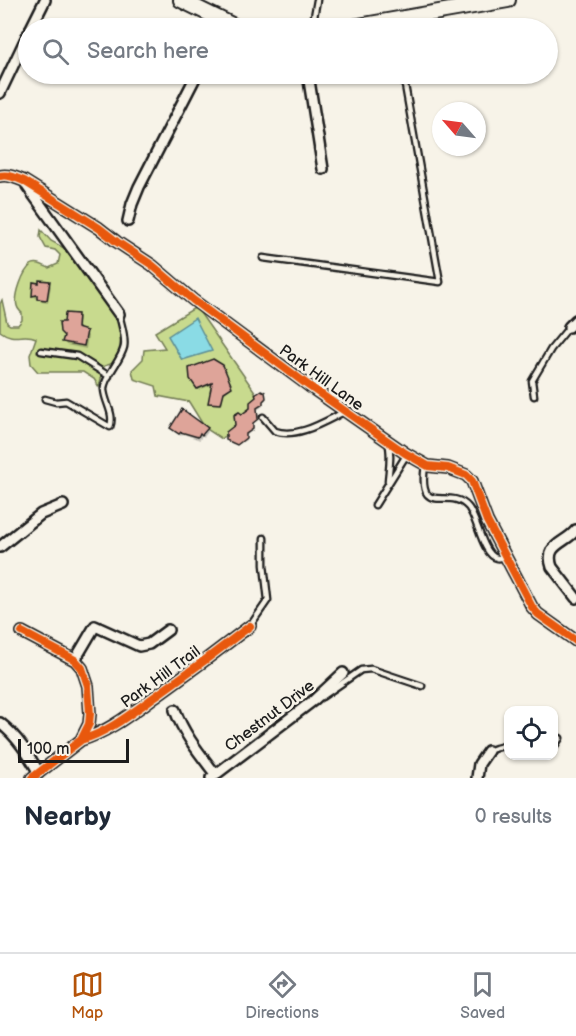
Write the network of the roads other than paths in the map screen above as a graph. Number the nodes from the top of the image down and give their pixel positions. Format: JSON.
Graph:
{"nodes":[{"id":1,"x":45,"y":0,"type":"edge"},
{"id":2,"x":181,"y":0,"type":"edge"},
{"id":3,"x":317,"y":0,"type":"edge"},
{"id":4,"x":508,"y":0,"type":"edge"},
{"id":5,"x":481,"y":2,"type":"edge"},
{"id":6,"x":460,"y":5,"type":"edge"},
{"id":7,"x":36,"y":18,"type":"edge"},
{"id":8,"x":211,"y":18,"type":"edge"},
{"id":9,"x":314,"y":18,"type":"edge"},
{"id":10,"x":415,"y":18,"type":"edge"},
{"id":11,"x":18,"y":55,"type":"edge"},
{"id":12,"x":192,"y":84,"type":"edge"},
{"id":13,"x":310,"y":84,"type":"edge"},
{"id":14,"x":405,"y":84,"type":"edge"},
{"id":15,"x":0,"y":93,"type":"edge"},
{"id":16,"x":323,"y":169,"type":"dead end"},
{"id":17,"x":0,"y":176,"type":"edge"},
{"id":18,"x":24,"y":181,"type":"junction"},
{"id":19,"x":128,"y":221,"type":"dead end"},
{"id":20,"x":263,"y":258,"type":"dead end"},
{"id":21,"x":119,"y":314,"type":"joint"},
{"id":22,"x":573,"y":324,"type":"edge"},
{"id":23,"x":41,"y":351,"type":"dead end"},
{"id":24,"x":109,"y":376,"type":"junction"},
{"id":25,"x":534,"y":396,"type":"dead end"},
{"id":26,"x":45,"y":399,"type":"dead end"},
{"id":27,"x":346,"y":411,"type":"junction"},
{"id":28,"x":263,"y":417,"type":"dead end"},
{"id":29,"x":387,"y":440,"type":"junction"},
{"id":30,"x":407,"y":454,"type":"junction"},
{"id":31,"x":425,"y":465,"type":"junction"},
{"id":32,"x":388,"y":484,"type":"junction"},
{"id":33,"x":375,"y":505,"type":"dead end"},
{"id":34,"x":63,"y":506,"type":"dead end"},
{"id":35,"x":576,"y":530,"type":"edge"},
{"id":36,"x":264,"y":538,"type":"dead end"},
{"id":37,"x":0,"y":547,"type":"edge"},
{"id":38,"x":506,"y":557,"type":"junction"},
{"id":39,"x":576,"y":598,"type":"edge"},
{"id":40,"x":250,"y":626,"type":"joint"},
{"id":41,"x":168,"y":630,"type":"dead end"},
{"id":42,"x":22,"y":632,"type":"dead end"},
{"id":43,"x":575,"y":639,"type":"edge"},
{"id":44,"x":75,"y":660,"type":"junction"},
{"id":45,"x":343,"y":673,"type":"dead end"},
{"id":46,"x":422,"y":686,"type":"dead end"},
{"id":47,"x":314,"y":700,"type":"junction"},
{"id":48,"x":175,"y":710,"type":"dead end"},
{"id":49,"x":0,"y":723,"type":"edge"},
{"id":50,"x":560,"y":738,"type":"dead end"},
{"id":51,"x":81,"y":740,"type":"junction"},
{"id":52,"x":558,"y":741,"type":"edge"},
{"id":53,"x":504,"y":746,"type":"edge"},
{"id":54,"x":488,"y":751,"type":"joint"},
{"id":55,"x":35,"y":776,"type":"edge"},
{"id":56,"x":213,"y":776,"type":"edge"},
{"id":57,"x":477,"y":778,"type":"edge"}],
"edges":[{"from":1,"to":7,"type":"street"},
{"from":2,"to":8,"type":"main road"},
{"from":3,"to":9,"type":"lane"},
{"from":4,"to":5,"type":"main road"},
{"from":5,"to":6,"type":"main road"},
{"from":6,"to":10,"type":"main road"},
{"from":11,"to":15,"type":"street"},
{"from":12,"to":19,"type":"street"},
{"from":13,"to":16,"type":"street"},
{"from":14,"to":20,"type":"lane"},
{"from":17,"to":18,"type":"street","name":"Park Hill Lane"},
{"from":18,"to":21,"type":"street"},
{"from":18,"to":27,"type":"street","name":"Park Hill Lane"},
{"from":21,"to":24,"type":"lane"},
{"from":22,"to":25,"type":"lane"},
{"from":23,"to":24,"type":"lane"},
{"from":24,"to":26,"type":"lane"},
{"from":27,"to":28,"type":"lane"},
{"from":27,"to":29,"type":"street","name":"Park Hill Lane"},
{"from":29,"to":30,"type":"street","name":"Park Hill Lane"},
{"from":29,"to":32,"type":"lane"},
{"from":30,"to":31,"type":"street","name":"Park Hill Lane"},
{"from":30,"to":32,"type":"lane"},
{"from":31,"to":38,"type":"street","name":"Park Hill Lane"},
{"from":31,"to":38,"type":"lane"},
{"from":32,"to":33,"type":"lane"},
{"from":34,"to":37,"type":"street"},
{"from":35,"to":39,"type":"street"},
{"from":36,"to":40,"type":"lane"},
{"from":38,"to":43,"type":"street","name":"Park Hill Lane"},
{"from":40,"to":51,"type":"street","name":"Park Hill Trail"},
{"from":41,"to":44,"type":"street"},
{"from":42,"to":44,"type":"street"},
{"from":44,"to":51,"type":"street"},
{"from":45,"to":47,"type":"street","name":"Chestnut Drive"},
{"from":46,"to":47,"type":"lane"},
{"from":47,"to":56,"type":"street","name":"Chestnut Drive"},
{"from":48,"to":56,"type":"street"},
{"from":49,"to":55,"type":"street"},
{"from":50,"to":52,"type":"lane"},
{"from":51,"to":55,"type":"street","name":"Park Hill Trail"},
{"from":53,"to":54,"type":"lane"},
{"from":54,"to":57,"type":"street"}]}
